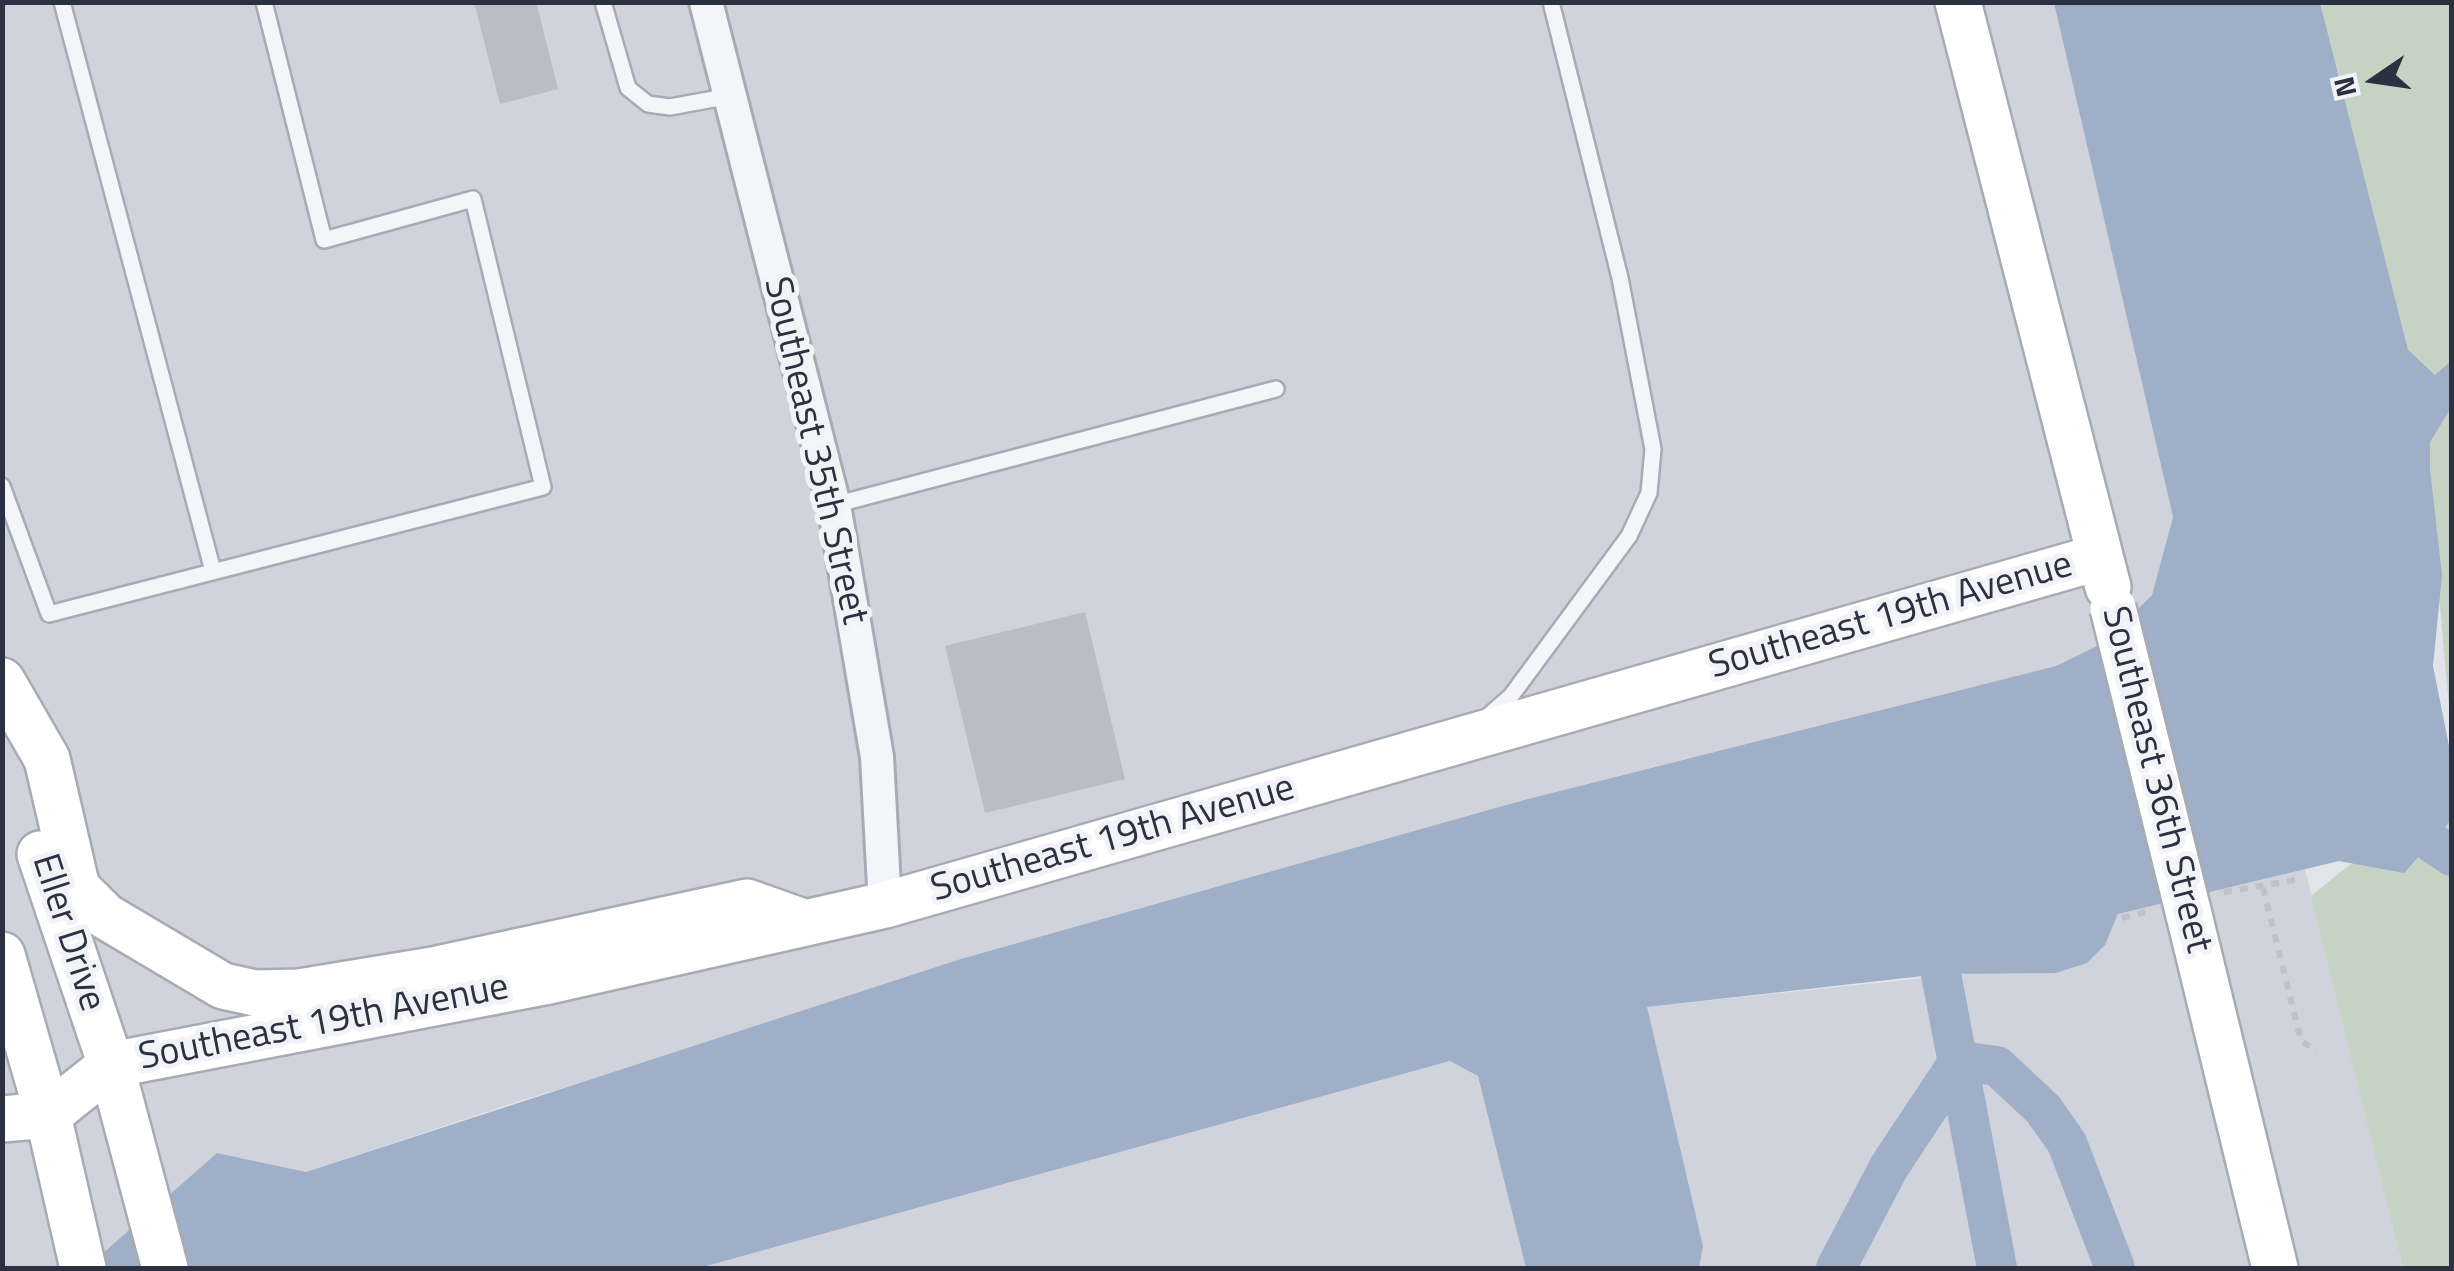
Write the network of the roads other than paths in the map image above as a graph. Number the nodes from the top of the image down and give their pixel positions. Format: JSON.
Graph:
{"nodes":[{"id":1,"x":62,"y":2,"type":"edge"},
{"id":2,"x":264,"y":2,"type":"edge"},
{"id":3,"x":603,"y":2,"type":"edge"},
{"id":4,"x":706,"y":2,"type":"edge"},
{"id":5,"x":1551,"y":2,"type":"edge"},
{"id":6,"x":1958,"y":2,"type":"edge"},
{"id":7,"x":730,"y":96,"type":"junction"},
{"id":8,"x":1276,"y":389,"type":"dead end"},
{"id":9,"x":2,"y":486,"type":"edge"},
{"id":10,"x":834,"y":506,"type":"junction"},
{"id":11,"x":2100,"y":557,"type":"junction"},
{"id":12,"x":213,"y":571,"type":"junction"},
{"id":13,"x":2,"y":681,"type":"edge"},
{"id":14,"x":2,"y":712,"type":"edge"},
{"id":15,"x":1459,"y":740,"type":"junction"},
{"id":16,"x":885,"y":905,"type":"junction"},
{"id":17,"x":806,"y":922,"type":"junction"},
{"id":18,"x":2,"y":955,"type":"edge"},
{"id":19,"x":14,"y":1034,"type":"edge"},
{"id":20,"x":111,"y":1064,"type":"junction"},
{"id":21,"x":48,"y":1115,"type":"junction"},
{"id":22,"x":2,"y":1119,"type":"edge"},
{"id":23,"x":80,"y":1257,"type":"edge"},
{"id":24,"x":165,"y":1268,"type":"edge"},
{"id":25,"x":2275,"y":1268,"type":"edge"}],
"edges":[{"from":1,"to":12,"type":"lane"},
{"from":2,"to":12,"type":"lane"},
{"from":3,"to":7,"type":"lane"},
{"from":4,"to":7,"type":"street","name":"Southeast 35th Street"},
{"from":5,"to":15,"type":"lane"},
{"from":6,"to":11,"type":"street","name":"Southeast 36th Street"},
{"from":7,"to":10,"type":"street","name":"Southeast 35th Street"},
{"from":8,"to":10,"type":"lane"},
{"from":9,"to":12,"type":"lane"},
{"from":10,"to":16,"type":"street","name":"Southeast 35th Street"},
{"from":11,"to":15,"type":"street","name":"Southeast 19th Avenue"},
{"from":11,"to":25,"type":"street","name":"Southeast 36th Street","bridge":true},
{"from":13,"to":17,"type":"street"},
{"from":14,"to":20,"type":"street","name":"Eller Drive"},
{"from":15,"to":16,"type":"street","name":"Southeast 19th Avenue"},
{"from":16,"to":17,"type":"street","name":"Southeast 19th Avenue"},
{"from":17,"to":20,"type":"street","name":"Southeast 19th Avenue"},
{"from":18,"to":19,"type":"street","name":"Eller Drive"},
{"from":19,"to":20,"type":"street","name":"Southeast 19th Avenue"},
{"from":19,"to":21,"type":"street","name":"Eller Drive"},
{"from":20,"to":21,"type":"street","name":"Southeast 19th Avenue"},
{"from":20,"to":24,"type":"street","name":"Eller Drive"},
{"from":21,"to":22,"type":"street"},
{"from":21,"to":23,"type":"street","name":"Eller Drive"}]}
